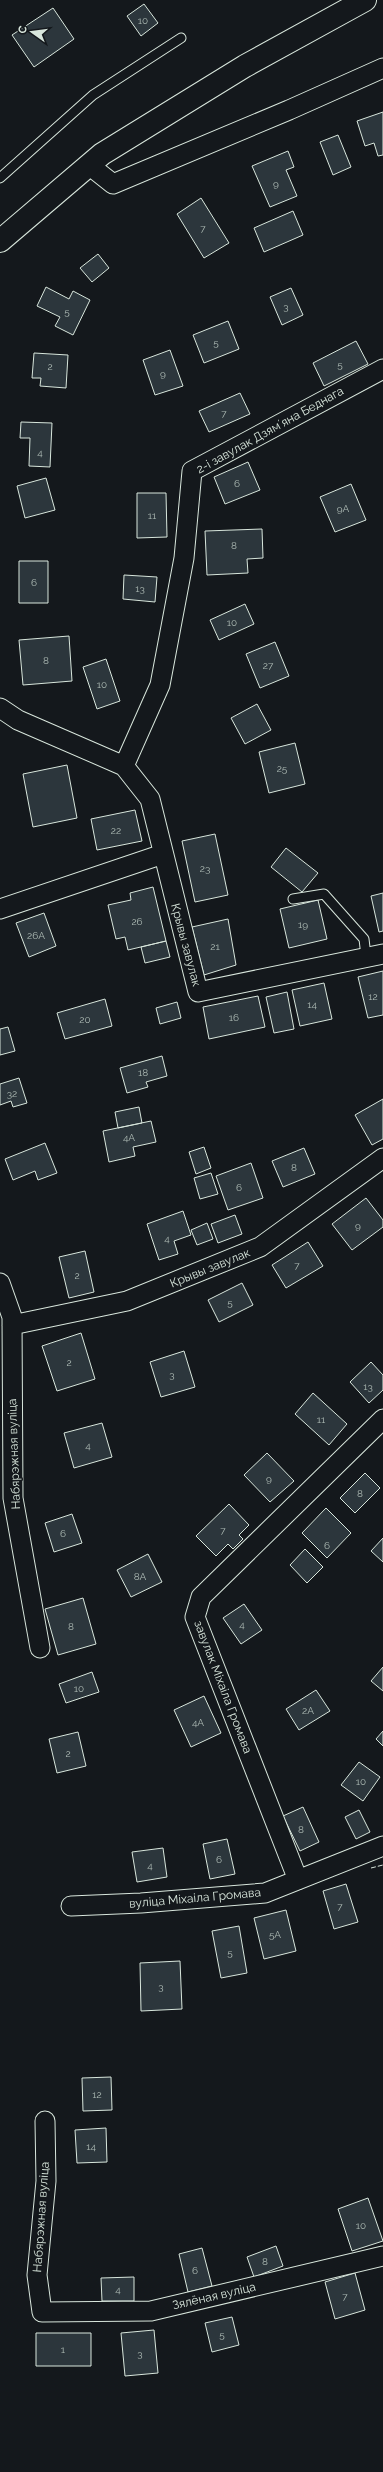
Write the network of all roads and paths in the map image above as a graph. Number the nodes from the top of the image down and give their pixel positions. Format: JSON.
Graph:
{"nodes":[{"id":1,"x":365,"y":0,"type":"edge"},
{"id":2,"x":181,"y":38,"type":"dead end"},
{"id":3,"x":383,"y":68,"type":"edge"},
{"id":4,"x":89,"y":165,"type":"junction"},
{"id":5,"x":0,"y":178,"type":"edge"},
{"id":6,"x":0,"y":242,"type":"edge"},
{"id":7,"x":383,"y":369,"type":"edge"},
{"id":8,"x":0,"y":708,"type":"edge"},
{"id":9,"x":124,"y":766,"type":"junction"},
{"id":10,"x":163,"y":854,"type":"junction"},
{"id":11,"x":293,"y":899,"type":"dead end"},
{"id":12,"x":0,"y":909,"type":"edge"},
{"id":13,"x":374,"y":955,"type":"edge"},
{"id":14,"x":383,"y":1158,"type":"edge"},
{"id":15,"x":0,"y":1283,"type":"edge"},
{"id":16,"x":12,"y":1325,"type":"junction"},
{"id":17,"x":383,"y":1419,"type":"edge"},
{"id":18,"x":40,"y":1648,"type":"dead end"},
{"id":19,"x":383,"y":1846,"type":"edge"},
{"id":20,"x":298,"y":1880,"type":"junction"},
{"id":21,"x":71,"y":1906,"type":"dead end"},
{"id":22,"x":45,"y":2121,"type":"dead end"},
{"id":23,"x":383,"y":2256,"type":"edge"},
{"id":24,"x":42,"y":2312,"type":"joint"}],
"edges":[{"from":1,"to":4,"type":"main road"},
{"from":2,"to":5,"type":"lane"},
{"from":3,"to":4,"type":"street"},
{"from":4,"to":6,"type":"main road"},
{"from":7,"to":9,"type":"street","name":"2-і завулак Дзямʼяна Беднага"},
{"from":8,"to":9,"type":"street"},
{"from":9,"to":10,"type":"street","name":"Крывы завулак"},
{"from":10,"to":12,"type":"street"},
{"from":10,"to":13,"type":"street","name":"Крывы завулак"},
{"from":11,"to":13,"type":"lane"},
{"from":14,"to":16,"type":"street","name":"Крывы завулак"},
{"from":15,"to":16,"type":"street","name":"Набярэжная вуліца"},
{"from":16,"to":18,"type":"street","name":"Набярэжная вуліца"},
{"from":17,"to":20,"type":"street","name":"завулак Міхаіла Громава"},
{"from":19,"to":20,"type":"street","name":"вуліца Міхаіла Громава"},
{"from":20,"to":21,"type":"street","name":"вуліца Міхаіла Громава"},
{"from":22,"to":24,"type":"street","name":"Набярэжная вуліца"},
{"from":23,"to":24,"type":"street","name":"Зялёная вуліца"}]}
